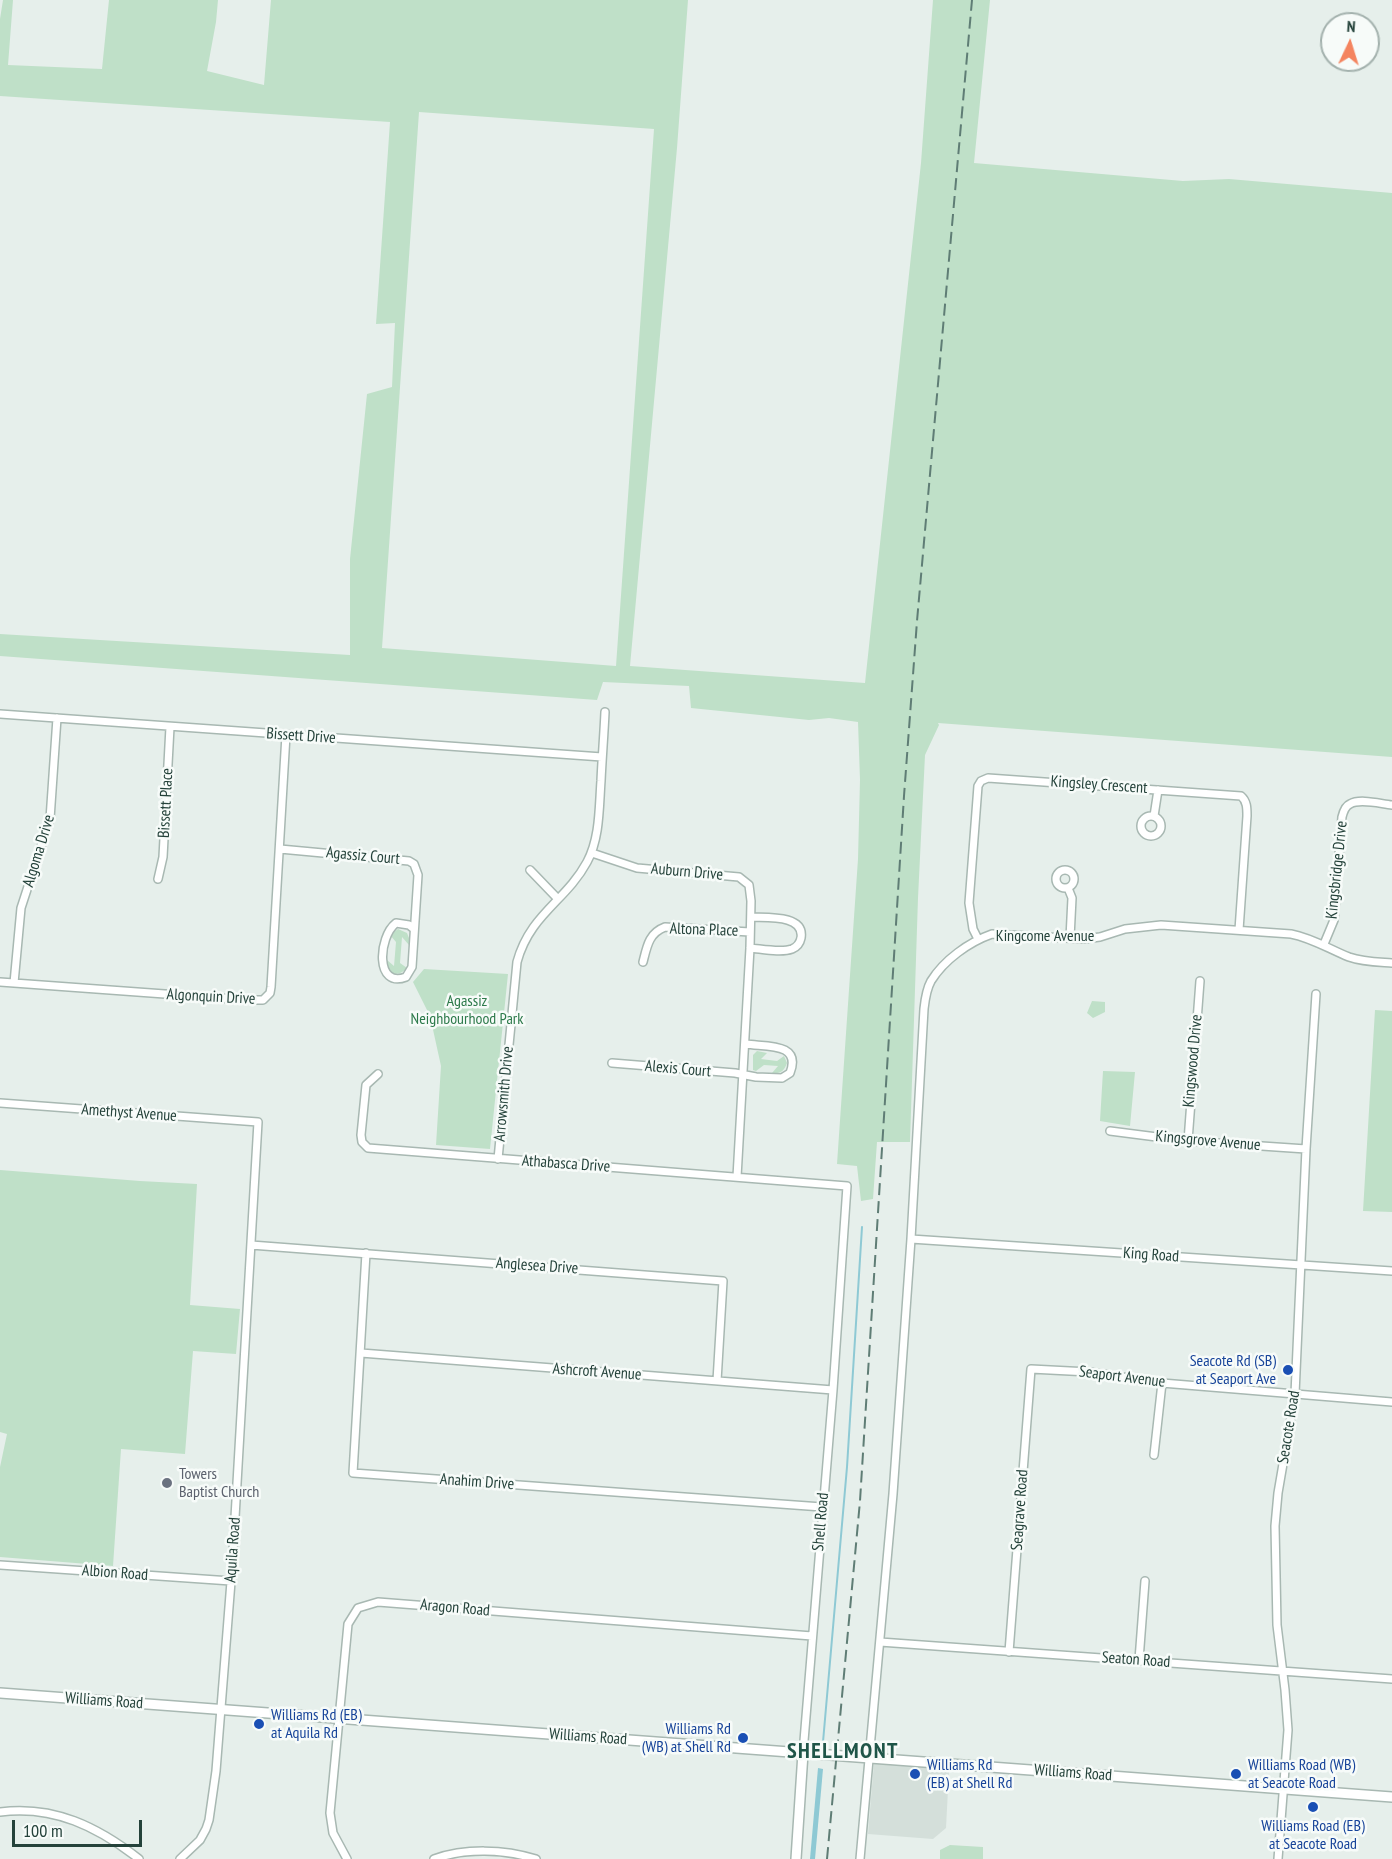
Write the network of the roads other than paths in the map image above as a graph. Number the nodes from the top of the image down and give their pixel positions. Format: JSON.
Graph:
{"nodes":[{"id":1,"x":605,"y":712,"type":"dead end"},
{"id":2,"x":0,"y":714,"type":"edge"},
{"id":3,"x":57,"y":718,"type":"junction"},
{"id":4,"x":170,"y":727,"type":"junction"},
{"id":5,"x":286,"y":735,"type":"junction"},
{"id":6,"x":602,"y":757,"type":"junction"},
{"id":7,"x":1158,"y":790,"type":"junction"},
{"id":8,"x":1392,"y":805,"type":"edge"},
{"id":9,"x":1154,"y":816,"type":"dead end"},
{"id":10,"x":280,"y":849,"type":"junction"},
{"id":11,"x":592,"y":852,"type":"junction"},
{"id":12,"x":530,"y":870,"type":"dead end"},
{"id":13,"x":158,"y":879,"type":"dead end"},
{"id":14,"x":1068,"y":888,"type":"dead end"},
{"id":15,"x":557,"y":897,"type":"junction"},
{"id":16,"x":751,"y":917,"type":"junction"},
{"id":17,"x":414,"y":929,"type":"junction"},
{"id":18,"x":1239,"y":930,"type":"junction"},
{"id":19,"x":750,"y":932,"type":"junction"},
{"id":20,"x":1070,"y":938,"type":"junction"},
{"id":21,"x":978,"y":939,"type":"junction"},
{"id":22,"x":1324,"y":944,"type":"junction"},
{"id":23,"x":750,"y":948,"type":"junction"},
{"id":24,"x":643,"y":962,"type":"dead end"},
{"id":25,"x":1392,"y":963,"type":"edge"},
{"id":26,"x":1200,"y":981,"type":"dead end"},
{"id":27,"x":0,"y":982,"type":"edge"},
{"id":28,"x":14,"y":983,"type":"junction"},
{"id":29,"x":1316,"y":994,"type":"dead end"},
{"id":30,"x":746,"y":1044,"type":"junction"},
{"id":31,"x":612,"y":1064,"type":"dead end"},
{"id":32,"x":378,"y":1074,"type":"dead end"},
{"id":33,"x":744,"y":1075,"type":"junction"},
{"id":34,"x":0,"y":1103,"type":"edge"},
{"id":35,"x":258,"y":1122,"type":"joint"},
{"id":36,"x":1110,"y":1131,"type":"dead end"},
{"id":37,"x":1188,"y":1141,"type":"junction"},
{"id":38,"x":1306,"y":1149,"type":"junction"},
{"id":39,"x":498,"y":1159,"type":"junction"},
{"id":40,"x":737,"y":1177,"type":"junction"},
{"id":41,"x":847,"y":1186,"type":"joint"},
{"id":42,"x":911,"y":1239,"type":"junction"},
{"id":43,"x":251,"y":1245,"type":"junction"},
{"id":44,"x":366,"y":1253,"type":"junction"},
{"id":45,"x":1301,"y":1264,"type":"junction"},
{"id":46,"x":1392,"y":1271,"type":"edge"},
{"id":47,"x":361,"y":1353,"type":"junction"},
{"id":48,"x":1031,"y":1369,"type":"joint"},
{"id":49,"x":717,"y":1381,"type":"junction"},
{"id":50,"x":1162,"y":1383,"type":"junction"},
{"id":51,"x":833,"y":1390,"type":"junction"},
{"id":52,"x":1295,"y":1394,"type":"junction"},
{"id":53,"x":1392,"y":1402,"type":"edge"},
{"id":54,"x":1154,"y":1455,"type":"dead end"},
{"id":55,"x":822,"y":1507,"type":"junction"},
{"id":56,"x":0,"y":1565,"type":"edge"},
{"id":57,"x":231,"y":1581,"type":"junction"},
{"id":58,"x":1145,"y":1581,"type":"dead end"},
{"id":59,"x":812,"y":1636,"type":"junction"},
{"id":60,"x":880,"y":1642,"type":"junction"},
{"id":61,"x":1009,"y":1652,"type":"junction"},
{"id":62,"x":1140,"y":1660,"type":"junction"},
{"id":63,"x":1283,"y":1671,"type":"junction"},
{"id":64,"x":1392,"y":1679,"type":"edge"},
{"id":65,"x":0,"y":1693,"type":"edge"},
{"id":66,"x":220,"y":1710,"type":"junction"},
{"id":67,"x":339,"y":1718,"type":"junction"},
{"id":68,"x":803,"y":1753,"type":"junction"},
{"id":69,"x":870,"y":1758,"type":"junction"},
{"id":70,"x":1284,"y":1789,"type":"junction"},
{"id":71,"x":1392,"y":1797,"type":"edge"},
{"id":72,"x":0,"y":1812,"type":"edge"},
{"id":73,"x":493,"y":1856,"type":"edge"},
{"id":74,"x":139,"y":1859,"type":"edge"},
{"id":75,"x":180,"y":1859,"type":"edge"},
{"id":76,"x":347,"y":1859,"type":"edge"},
{"id":77,"x":435,"y":1859,"type":"edge"},
{"id":78,"x":536,"y":1859,"type":"edge"},
{"id":79,"x":796,"y":1859,"type":"edge"},
{"id":80,"x":860,"y":1859,"type":"edge"},
{"id":81,"x":1278,"y":1859,"type":"edge"}],
"edges":[{"from":1,"to":6,"type":"street","name":"Arrowsmith Drive"},
{"from":2,"to":3,"type":"street","name":"Bissett Drive"},
{"from":3,"to":4,"type":"street","name":"Bissett Drive"},
{"from":3,"to":28,"type":"street","name":"Algoma Drive"},
{"from":4,"to":5,"type":"street","name":"Bissett Drive"},
{"from":4,"to":13,"type":"street","name":"Bissett Place"},
{"from":5,"to":6,"type":"street","name":"Bissett Drive"},
{"from":5,"to":10,"type":"street","name":"Algonquin Drive"},
{"from":6,"to":11,"type":"street","name":"Arrowsmith Drive"},
{"from":7,"to":9,"type":"street"},
{"from":7,"to":18,"type":"street","name":"Kingsley Crescent"},
{"from":7,"to":21,"type":"street","name":"Kingsley Crescent"},
{"from":8,"to":22,"type":"street","name":"Kingsbridge Drive"},
{"from":10,"to":17,"type":"street","name":"Agassiz Court"},
{"from":10,"to":28,"type":"street","name":"Algonquin Drive"},
{"from":11,"to":15,"type":"street","name":"Arrowsmith Drive"},
{"from":11,"to":16,"type":"street","name":"Auburn Drive"},
{"from":12,"to":15,"type":"street"},
{"from":14,"to":20,"type":"street"},
{"from":15,"to":39,"type":"street","name":"Arrowsmith Drive"},
{"from":16,"to":19,"type":"street","name":"Auburn Drive"},
{"from":16,"to":23,"type":"street"},
{"from":17,"to":17,"type":"street","name":"Agassiz Court"},
{"from":18,"to":20,"type":"street","name":"Kingcome Avenue"},
{"from":18,"to":22,"type":"street","name":"Kingcome Avenue"},
{"from":19,"to":23,"type":"street","name":"Auburn Drive"},
{"from":19,"to":24,"type":"street","name":"Altona Place"},
{"from":20,"to":21,"type":"street","name":"Kingcome Avenue"},
{"from":21,"to":42,"type":"street","name":"Kingcome Avenue"},
{"from":22,"to":25,"type":"street","name":"Kingcome Avenue"},
{"from":23,"to":30,"type":"street","name":"Auburn Drive"},
{"from":26,"to":37,"type":"street","name":"Kingswood Drive"},
{"from":27,"to":28,"type":"street","name":"Algonquin Drive"},
{"from":29,"to":38,"type":"street","name":"Seacote Road"},
{"from":30,"to":33,"type":"street","name":"Auburn Drive"},
{"from":30,"to":33,"type":"street"},
{"from":31,"to":33,"type":"street","name":"Alexis Court"},
{"from":32,"to":39,"type":"street","name":"Athabasca Drive"},
{"from":33,"to":40,"type":"street","name":"Auburn Drive"},
{"from":34,"to":35,"type":"street","name":"Amethyst Avenue"},
{"from":35,"to":43,"type":"street","name":"Aquila Road"},
{"from":36,"to":37,"type":"street","name":"Kingsgrove Avenue"},
{"from":37,"to":38,"type":"street","name":"Kingsgrove Avenue"},
{"from":38,"to":45,"type":"street","name":"Seacote Road"},
{"from":39,"to":40,"type":"street","name":"Athabasca Drive"},
{"from":40,"to":41,"type":"street","name":"Athabasca Drive"},
{"from":41,"to":51,"type":"street","name":"Shell Road"},
{"from":42,"to":45,"type":"street","name":"King Road"},
{"from":42,"to":60,"type":"street"},
{"from":43,"to":44,"type":"street","name":"Anglesea Drive"},
{"from":43,"to":57,"type":"street","name":"Aquila Road"},
{"from":44,"to":47,"type":"street","name":"Anahim Drive"},
{"from":44,"to":49,"type":"street","name":"Anglesea Drive"},
{"from":45,"to":46,"type":"street","name":"King Road"},
{"from":45,"to":52,"type":"street","name":"Seacote Road"},
{"from":47,"to":49,"type":"street","name":"Ashcroft Avenue"},
{"from":47,"to":55,"type":"street","name":"Anahim Drive"},
{"from":48,"to":50,"type":"street","name":"Seaport Avenue"},
{"from":48,"to":61,"type":"street","name":"Seagrave Road"},
{"from":49,"to":51,"type":"street","name":"Ashcroft Avenue"},
{"from":50,"to":52,"type":"street","name":"Seaport Avenue"},
{"from":50,"to":54,"type":"street"},
{"from":51,"to":55,"type":"street","name":"Shell Road"},
{"from":52,"to":53,"type":"street","name":"Seaport Avenue"},
{"from":52,"to":63,"type":"street","name":"Seacote Road"},
{"from":55,"to":59,"type":"street","name":"Shell Road"},
{"from":56,"to":57,"type":"street","name":"Albion Road"},
{"from":57,"to":66,"type":"street","name":"Aquila Road"},
{"from":58,"to":62,"type":"street"},
{"from":59,"to":67,"type":"street","name":"Aragon Road"},
{"from":59,"to":68,"type":"street","name":"Shell Road"},
{"from":60,"to":61,"type":"street","name":"Seaton Road"},
{"from":60,"to":69,"type":"street"},
{"from":61,"to":62,"type":"street","name":"Seaton Road"},
{"from":62,"to":63,"type":"street","name":"Seaton Road"},
{"from":63,"to":64,"type":"street","name":"Seaton Road"},
{"from":63,"to":70,"type":"street","name":"Seacote Road"},
{"from":65,"to":66,"type":"street","name":"Williams Road"},
{"from":66,"to":67,"type":"street","name":"Williams Road"},
{"from":66,"to":75,"type":"street","name":"Aquila Road"},
{"from":67,"to":68,"type":"street","name":"Williams Road"},
{"from":67,"to":76,"type":"street","name":"Aragon Road"},
{"from":68,"to":69,"type":"street","name":"Williams Road"},
{"from":68,"to":79,"type":"street","name":"Shell Road"},
{"from":69,"to":70,"type":"street","name":"Williams Road"},
{"from":69,"to":80,"type":"street"},
{"from":70,"to":71,"type":"street","name":"Williams Road"},
{"from":70,"to":81,"type":"street","name":"Seacote Road"},
{"from":72,"to":74,"type":"street"},
{"from":73,"to":77,"type":"street"},
{"from":73,"to":78,"type":"street"}]}
